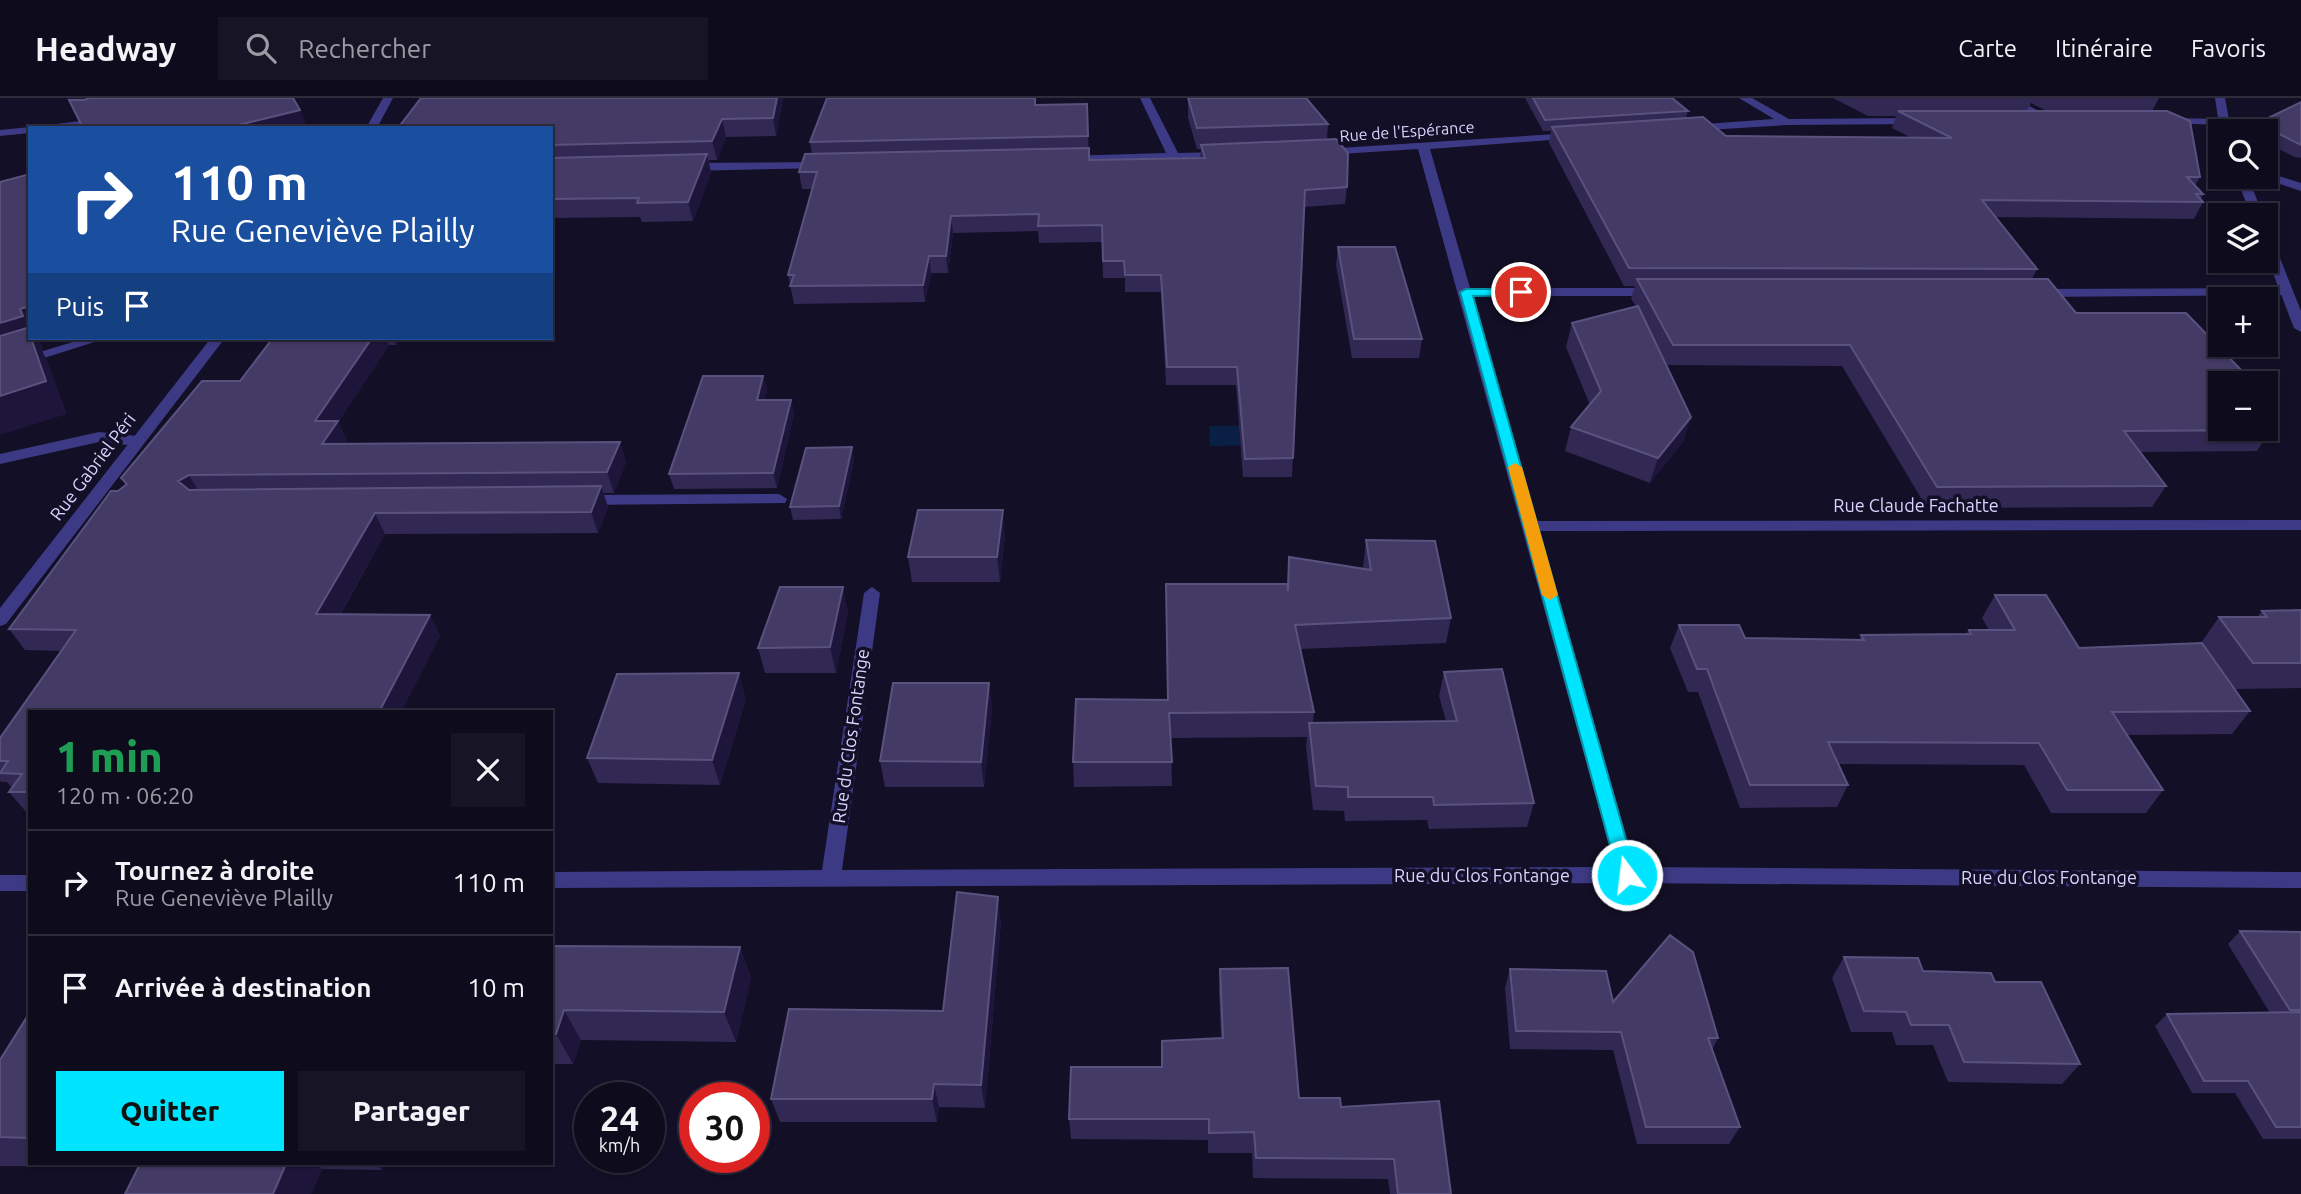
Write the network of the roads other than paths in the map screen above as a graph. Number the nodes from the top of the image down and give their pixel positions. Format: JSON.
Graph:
{"nodes":[{"id":1,"x":388,"y":98,"type":"edge"},
{"id":2,"x":1145,"y":98,"type":"edge"},
{"id":3,"x":1744,"y":98,"type":"edge"},
{"id":4,"x":2006,"y":98,"type":"edge"},
{"id":5,"x":2220,"y":98,"type":"edge"},
{"id":6,"x":2223,"y":119,"type":"edge"},
{"id":7,"x":112,"y":120,"type":"edge"},
{"id":8,"x":2022,"y":120,"type":"edge"},
{"id":9,"x":2050,"y":120,"type":"junction"},
{"id":10,"x":2063,"y":120,"type":"edge"},
{"id":11,"x":1925,"y":121,"type":"edge"},
{"id":12,"x":2154,"y":121,"type":"edge"},
{"id":13,"x":1787,"y":122,"type":"junction"},
{"id":14,"x":64,"y":126,"type":"edge"},
{"id":15,"x":372,"y":126,"type":"edge"},
{"id":16,"x":2208,"y":126,"type":"edge"},
{"id":17,"x":1678,"y":129,"type":"edge"},
{"id":18,"x":28,"y":130,"type":"edge"},
{"id":19,"x":0,"y":133,"type":"edge"},
{"id":20,"x":1584,"y":135,"type":"edge"},
{"id":21,"x":1423,"y":145,"type":"junction"},
{"id":22,"x":1312,"y":153,"type":"edge"},
{"id":23,"x":1232,"y":155,"type":"edge"},
{"id":24,"x":1174,"y":157,"type":"junction"},
{"id":25,"x":1050,"y":159,"type":"edge"},
{"id":26,"x":842,"y":164,"type":"edge"},
{"id":27,"x":676,"y":167,"type":"edge"},
{"id":28,"x":2278,"y":179,"type":"edge"},
{"id":29,"x":2301,"y":187,"type":"edge"},
{"id":30,"x":2278,"y":272,"type":"edge"},
{"id":31,"x":1466,"y":292,"type":"junction"},
{"id":32,"x":1673,"y":292,"type":"edge"},
{"id":33,"x":2285,"y":292,"type":"junction"},
{"id":34,"x":2017,"y":293,"type":"edge"},
{"id":35,"x":2301,"y":328,"type":"edge"},
{"id":36,"x":93,"y":340,"type":"edge"},
{"id":37,"x":216,"y":340,"type":"edge"},
{"id":38,"x":0,"y":368,"type":"edge"},
{"id":39,"x":136,"y":441,"type":"junction"},
{"id":40,"x":0,"y":459,"type":"edge"},
{"id":41,"x":779,"y":499,"type":"dead end"},
{"id":42,"x":559,"y":500,"type":"edge"},
{"id":43,"x":89,"y":504,"type":"junction"},
{"id":44,"x":116,"y":504,"type":"edge"},
{"id":45,"x":2301,"y":525,"type":"edge"},
{"id":46,"x":1531,"y":526,"type":"junction"},
{"id":47,"x":872,"y":593,"type":"dead end"},
{"id":48,"x":0,"y":620,"type":"edge"},
{"id":49,"x":1627,"y":875,"type":"junction"},
{"id":50,"x":831,"y":879,"type":"junction"},
{"id":51,"x":553,"y":880,"type":"edge"},
{"id":52,"x":2301,"y":880,"type":"edge"},
{"id":53,"x":0,"y":883,"type":"edge"},
{"id":54,"x":28,"y":883,"type":"edge"}],
"edges":[{"from":1,"to":15,"type":"street"},
{"from":2,"to":24,"type":"street"},
{"from":3,"to":13,"type":"street"},
{"from":4,"to":9,"type":"street"},
{"from":5,"to":6,"type":"street"},
{"from":7,"to":14,"type":"street"},
{"from":8,"to":9,"type":"street"},
{"from":9,"to":10,"type":"street"},
{"from":11,"to":13,"type":"street"},
{"from":12,"to":16,"type":"street"},
{"from":13,"to":17,"type":"street"},
{"from":18,"to":19,"type":"street"},
{"from":20,"to":21,"type":"street","name":"Rue de l'Espérance"},
{"from":21,"to":22,"type":"street","name":"Rue de l'Espérance"},
{"from":21,"to":31,"type":"street"},
{"from":23,"to":24,"type":"street"},
{"from":24,"to":25,"type":"street"},
{"from":26,"to":27,"type":"street"},
{"from":28,"to":29,"type":"street"},
{"from":30,"to":33,"type":"street"},
{"from":31,"to":32,"type":"street"},
{"from":31,"to":46,"type":"street"},
{"from":33,"to":34,"type":"street"},
{"from":33,"to":35,"type":"street"},
{"from":36,"to":38,"type":"street"},
{"from":37,"to":39,"type":"street","name":"Rue Gabriel Péri"},
{"from":39,"to":40,"type":"street"},
{"from":39,"to":43,"type":"street","name":"Rue Gabriel Péri"},
{"from":41,"to":42,"type":"street"},
{"from":43,"to":44,"type":"street"},
{"from":43,"to":48,"type":"street","name":"Rue Gabriel Péri"},
{"from":45,"to":46,"type":"street","name":"Rue Claude Fachatte"},
{"from":46,"to":49,"type":"street"},
{"from":47,"to":50,"type":"street","name":"Rue du Clos Fontange"},
{"from":49,"to":50,"type":"street","name":"Rue du Clos Fontange"},
{"from":49,"to":52,"type":"street","name":"Rue du Clos Fontange"},
{"from":50,"to":51,"type":"street","name":"Rue du Clos Fontange"},
{"from":53,"to":54,"type":"street"}]}
